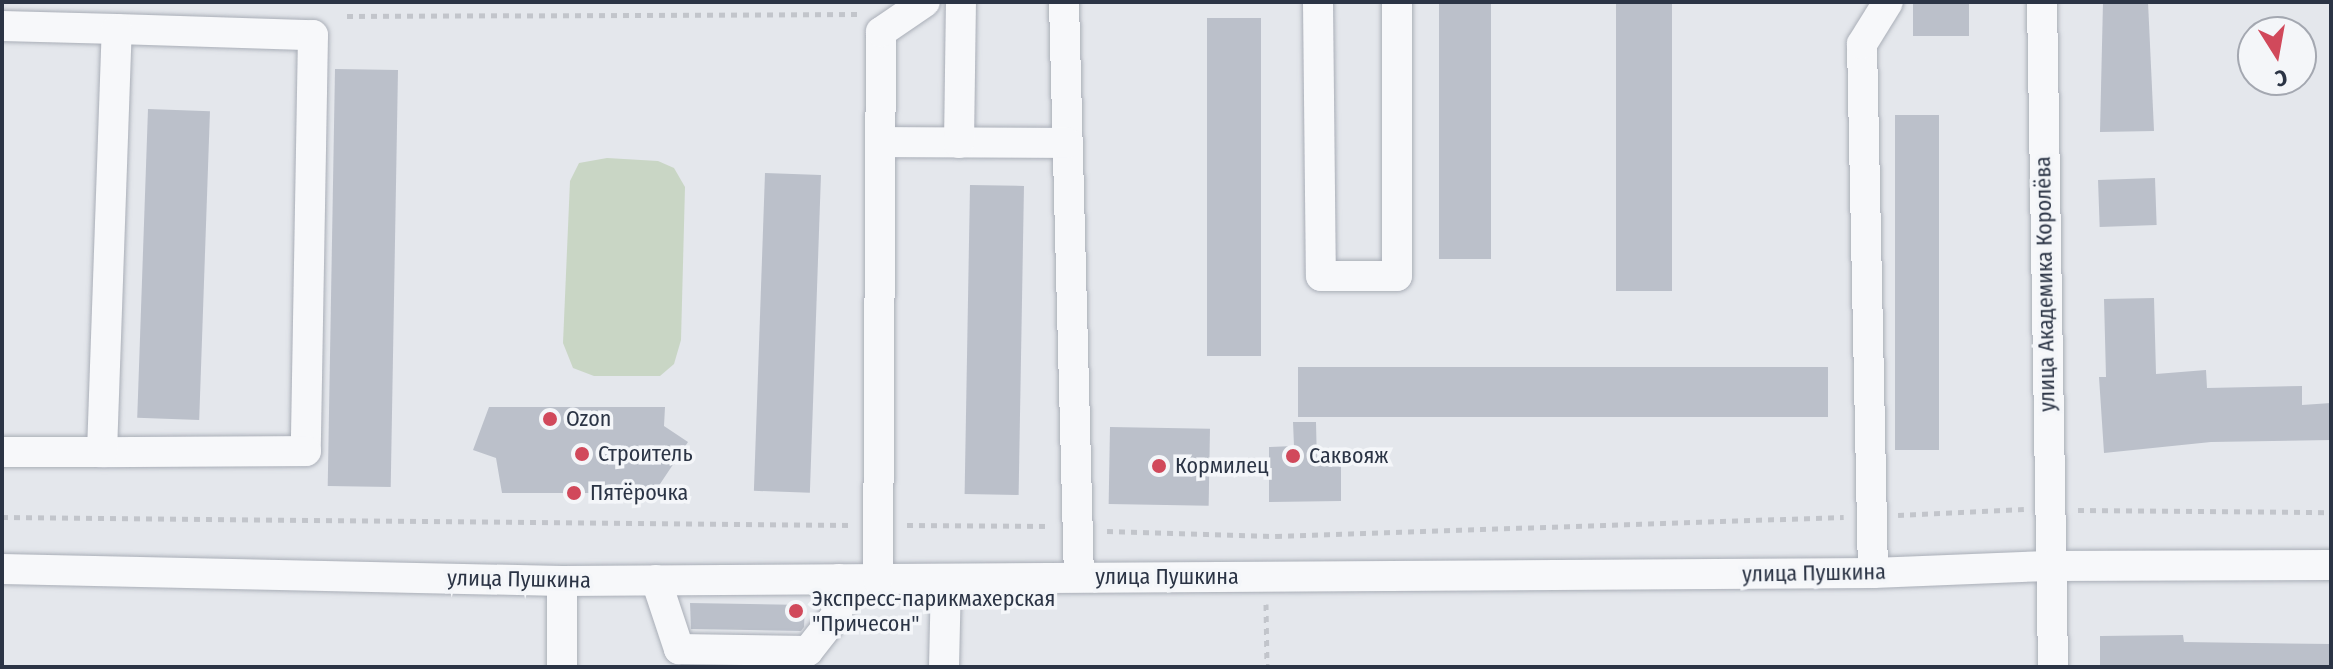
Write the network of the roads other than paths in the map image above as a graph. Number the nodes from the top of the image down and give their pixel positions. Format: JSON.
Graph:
{"nodes":[{"id":1,"x":925,"y":2,"type":"edge"},
{"id":2,"x":961,"y":2,"type":"edge"},
{"id":3,"x":1064,"y":2,"type":"edge"},
{"id":4,"x":1318,"y":2,"type":"edge"},
{"id":5,"x":1397,"y":2,"type":"edge"},
{"id":6,"x":1888,"y":2,"type":"edge"},
{"id":7,"x":2042,"y":2,"type":"edge"},
{"id":8,"x":2,"y":26,"type":"edge"},
{"id":9,"x":117,"y":29,"type":"junction"},
{"id":10,"x":880,"y":142,"type":"junction"},
{"id":11,"x":959,"y":143,"type":"junction"},
{"id":12,"x":1067,"y":143,"type":"junction"},
{"id":13,"x":2,"y":452,"type":"edge"},
{"id":14,"x":102,"y":452,"type":"junction"},
{"id":15,"x":2331,"y":565,"type":"edge"},
{"id":16,"x":2050,"y":566,"type":"junction"},
{"id":17,"x":2,"y":569,"type":"edge"},
{"id":18,"x":1873,"y":573,"type":"junction"},
{"id":19,"x":1079,"y":577,"type":"junction"},
{"id":20,"x":839,"y":579,"type":"junction"},
{"id":21,"x":878,"y":579,"type":"junction"},
{"id":22,"x":946,"y":579,"type":"junction"},
{"id":23,"x":656,"y":580,"type":"junction"},
{"id":24,"x":562,"y":581,"type":"junction"},
{"id":25,"x":562,"y":667,"type":"edge"},
{"id":26,"x":944,"y":667,"type":"edge"},
{"id":27,"x":2053,"y":667,"type":"edge"}],
"edges":[{"from":1,"to":10,"type":"street"},
{"from":2,"to":11,"type":"street"},
{"from":3,"to":12,"type":"street"},
{"from":4,"to":5,"type":"street"},
{"from":6,"to":18,"type":"street"},
{"from":7,"to":16,"type":"street","name":"улица Академика Королёва"},
{"from":8,"to":9,"type":"street"},
{"from":9,"to":14,"type":"street"},
{"from":9,"to":14,"type":"street"},
{"from":10,"to":11,"type":"street"},
{"from":10,"to":21,"type":"street"},
{"from":11,"to":12,"type":"street"},
{"from":12,"to":19,"type":"street"},
{"from":13,"to":14,"type":"street"},
{"from":15,"to":16,"type":"street","name":"улица Пушкина"},
{"from":16,"to":18,"type":"street","name":"улица Пушкина"},
{"from":16,"to":27,"type":"street","name":"улица Академика Королёва"},
{"from":17,"to":24,"type":"street","name":"улица Пушкина"},
{"from":18,"to":19,"type":"street","name":"улица Пушкина"},
{"from":19,"to":22,"type":"street","name":"улица Пушкина"},
{"from":20,"to":21,"type":"street","name":"улица Пушкина"},
{"from":20,"to":23,"type":"street","name":"улица Пушкина"},
{"from":20,"to":23,"type":"street"},
{"from":21,"to":22,"type":"street","name":"улица Пушкина"},
{"from":22,"to":26,"type":"street"},
{"from":23,"to":24,"type":"street","name":"улица Пушкина"},
{"from":24,"to":25,"type":"street"}]}
